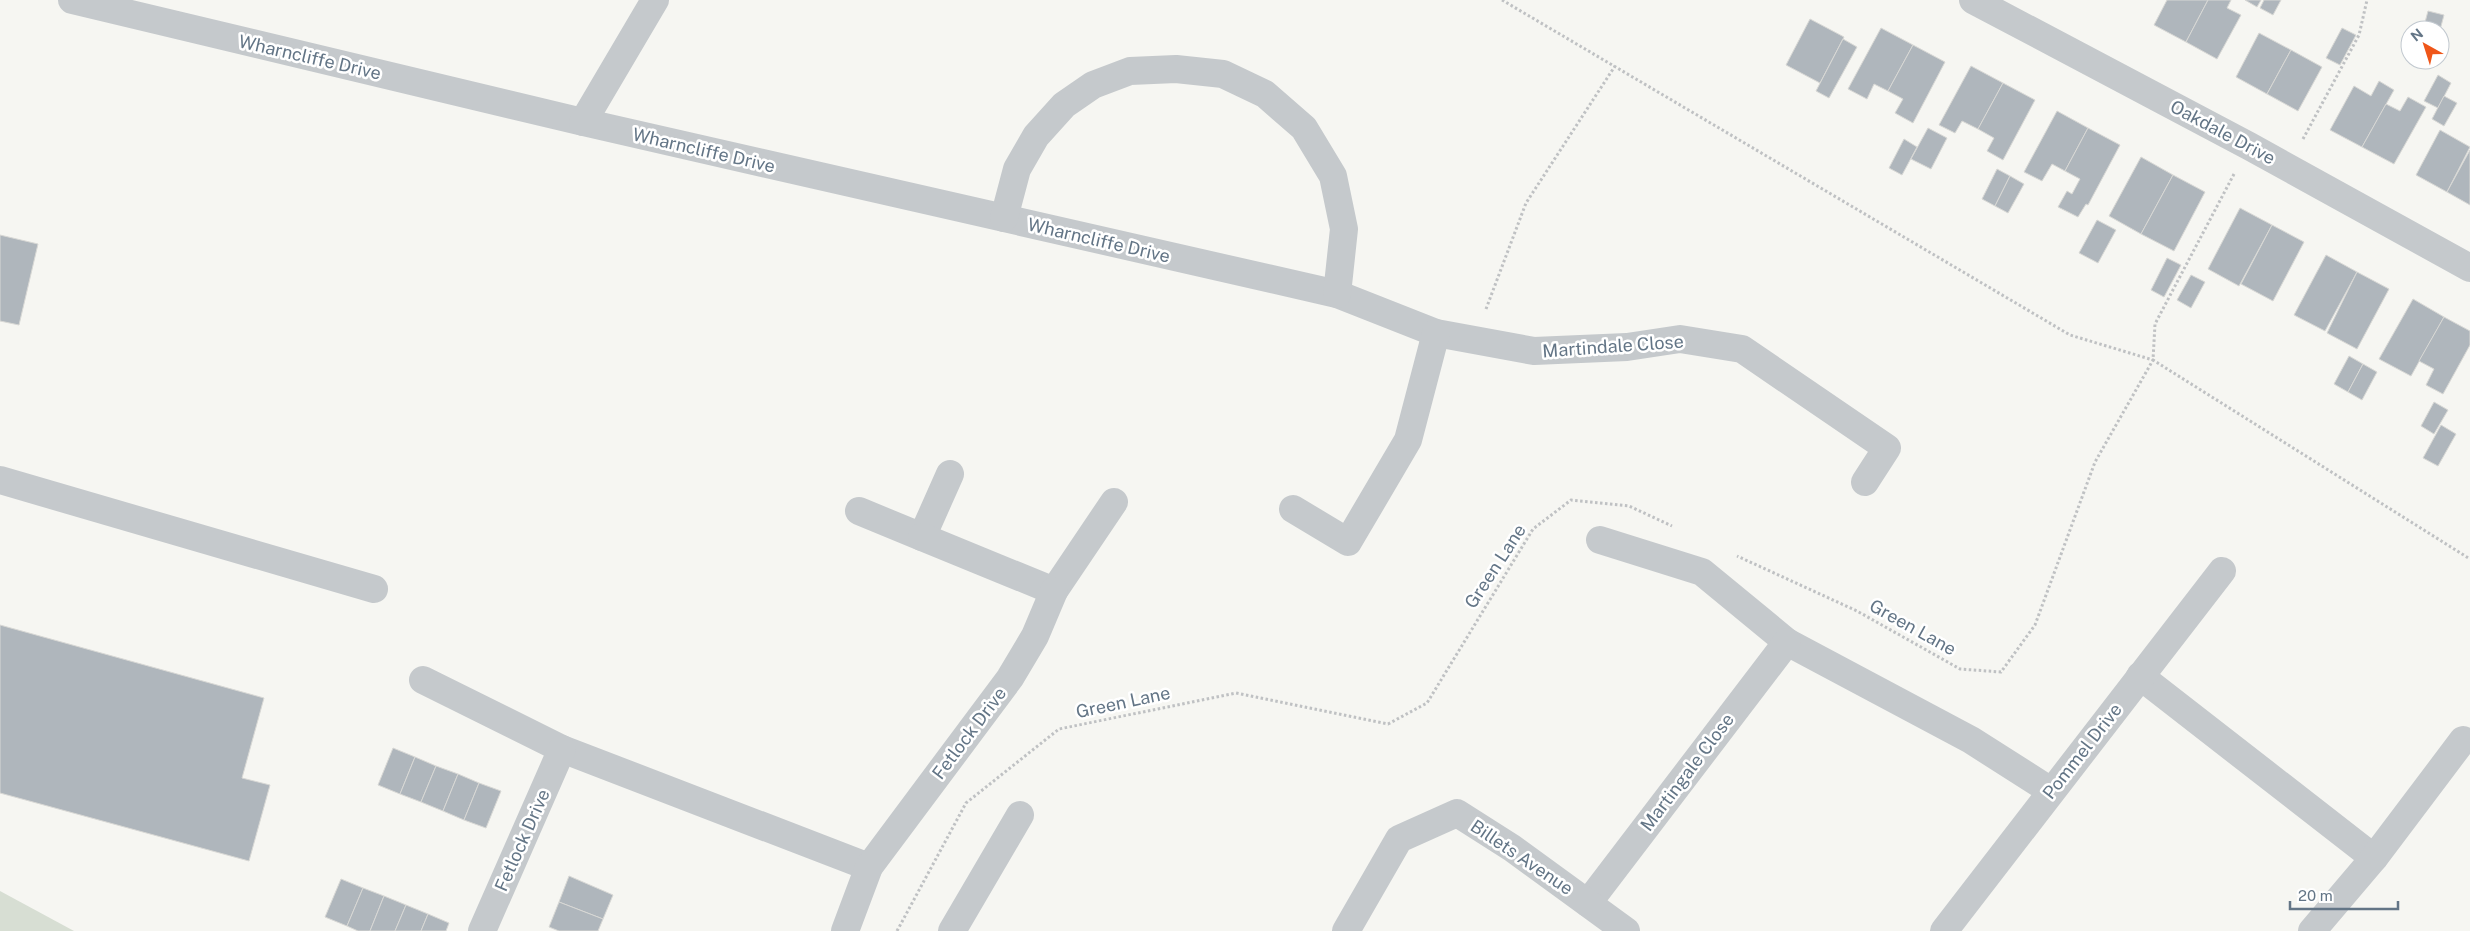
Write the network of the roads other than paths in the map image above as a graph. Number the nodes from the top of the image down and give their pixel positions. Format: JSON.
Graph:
{"nodes":[{"id":1,"x":72,"y":0,"type":"edge"},
{"id":2,"x":655,"y":0,"type":"edge"},
{"id":3,"x":1973,"y":0,"type":"edge"},
{"id":4,"x":583,"y":122,"type":"junction"},
{"id":5,"x":1004,"y":218,"type":"junction"},
{"id":6,"x":2470,"y":268,"type":"edge"},
{"id":7,"x":1338,"y":294,"type":"junction"},
{"id":8,"x":1436,"y":333,"type":"junction"},
{"id":9,"x":950,"y":474,"type":"dead end"},
{"id":10,"x":0,"y":480,"type":"edge"},
{"id":11,"x":1866,"y":482,"type":"dead end"},
{"id":12,"x":1114,"y":502,"type":"dead end"},
{"id":13,"x":1293,"y":509,"type":"dead end"},
{"id":14,"x":859,"y":511,"type":"dead end"},
{"id":15,"x":922,"y":537,"type":"junction"},
{"id":16,"x":1600,"y":540,"type":"dead end"},
{"id":17,"x":2222,"y":571,"type":"dead end"},
{"id":18,"x":374,"y":589,"type":"dead end"},
{"id":19,"x":1054,"y":591,"type":"junction"},
{"id":20,"x":1787,"y":642,"type":"junction"},
{"id":21,"x":2140,"y":676,"type":"junction"},
{"id":22,"x":423,"y":680,"type":"dead end"},
{"id":23,"x":2463,"y":740,"type":"dead end"},
{"id":24,"x":562,"y":749,"type":"junction"},
{"id":25,"x":2052,"y":791,"type":"junction"},
{"id":26,"x":1020,"y":815,"type":"dead end"},
{"id":27,"x":2374,"y":858,"type":"junction"},
{"id":28,"x":869,"y":867,"type":"junction"},
{"id":29,"x":1588,"y":903,"type":"junction"},
{"id":30,"x":2314,"y":929,"type":"edge"},
{"id":31,"x":482,"y":931,"type":"edge"},
{"id":32,"x":845,"y":931,"type":"edge"},
{"id":33,"x":952,"y":931,"type":"edge"},
{"id":34,"x":1346,"y":931,"type":"edge"},
{"id":35,"x":1626,"y":931,"type":"edge"},
{"id":36,"x":1944,"y":931,"type":"edge"}],
"edges":[{"from":1,"to":4,"type":"street","name":"Wharncliffe Drive"},
{"from":2,"to":4,"type":"street"},
{"from":3,"to":6,"type":"street","name":"Oakdale Drive"},
{"from":4,"to":5,"type":"street","name":"Wharncliffe Drive"},
{"from":5,"to":7,"type":"street","name":"Wharncliffe Drive"},
{"from":5,"to":7,"type":"street"},
{"from":7,"to":8,"type":"street","name":"Martindale Close"},
{"from":8,"to":11,"type":"street","name":"Martindale Close"},
{"from":8,"to":13,"type":"street"},
{"from":9,"to":15,"type":"street"},
{"from":10,"to":18,"type":"street"},
{"from":12,"to":19,"type":"street","name":"Fetlock Drive"},
{"from":14,"to":15,"type":"street"},
{"from":15,"to":19,"type":"street"},
{"from":16,"to":20,"type":"street"},
{"from":17,"to":21,"type":"street","name":"Pommel Drive"},
{"from":19,"to":28,"type":"street","name":"Fetlock Drive"},
{"from":20,"to":25,"type":"street"},
{"from":20,"to":29,"type":"street","name":"Martingale Close"},
{"from":21,"to":25,"type":"street","name":"Pommel Drive"},
{"from":21,"to":27,"type":"street"},
{"from":22,"to":24,"type":"street"},
{"from":23,"to":27,"type":"street"},
{"from":24,"to":28,"type":"street"},
{"from":24,"to":31,"type":"street","name":"Fetlock Drive"},
{"from":25,"to":36,"type":"street","name":"Pommel Drive"},
{"from":26,"to":33,"type":"street"},
{"from":27,"to":30,"type":"street"},
{"from":28,"to":32,"type":"street","name":"Fetlock Drive"},
{"from":29,"to":34,"type":"street","name":"Billets Avenue"},
{"from":29,"to":35,"type":"street","name":"Billets Avenue"}]}
